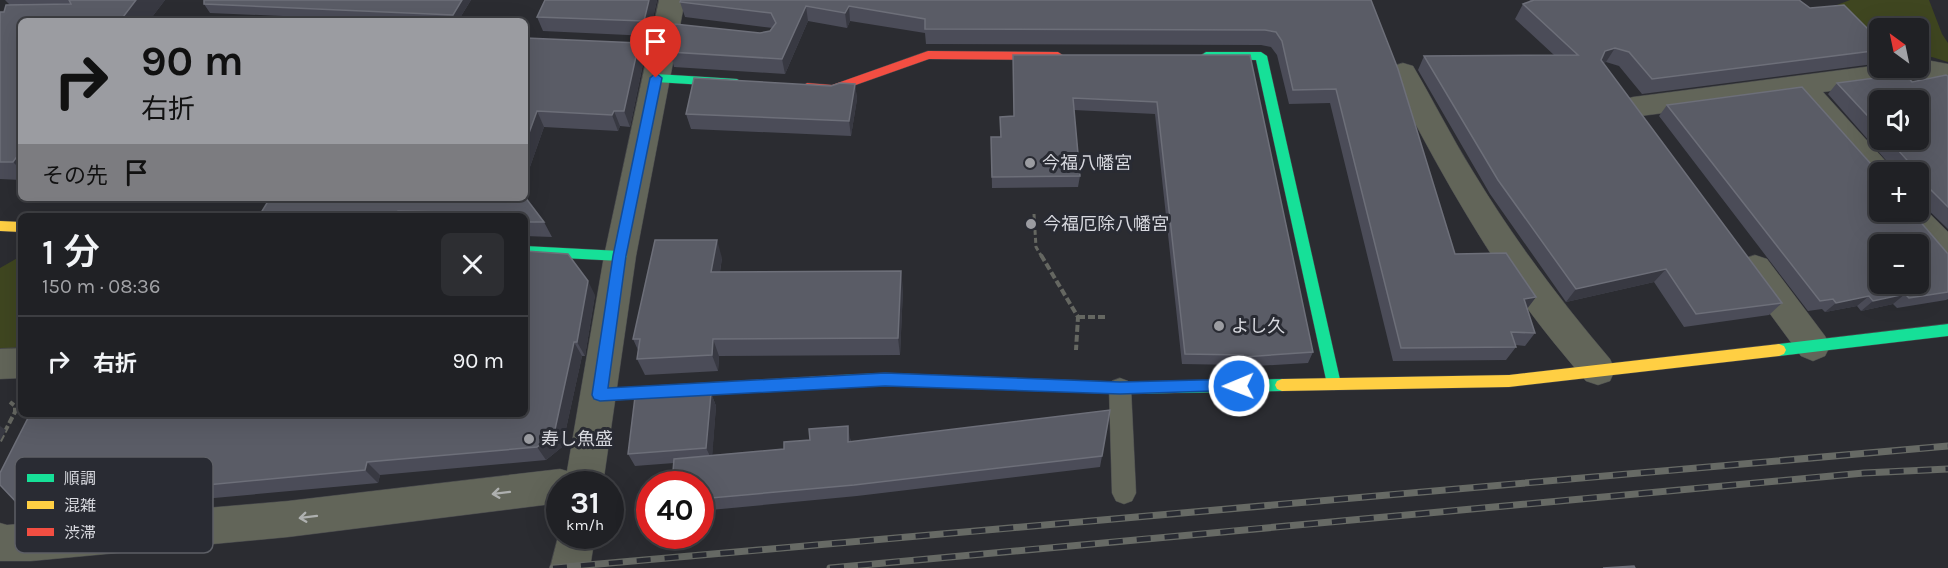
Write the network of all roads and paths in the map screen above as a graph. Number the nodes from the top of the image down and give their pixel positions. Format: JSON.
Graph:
{"nodes":[{"id":1,"x":666,"y":30,"type":"edge"},
{"id":2,"x":1071,"y":56,"type":"edge"},
{"id":3,"x":1189,"y":56,"type":"edge"},
{"id":4,"x":1403,"y":73,"type":"dead end"},
{"id":5,"x":1948,"y":74,"type":"edge"},
{"id":6,"x":656,"y":78,"type":"junction"},
{"id":7,"x":1614,"y":81,"type":"edge"},
{"id":8,"x":751,"y":84,"type":"edge"},
{"id":9,"x":1802,"y":85,"type":"junction"},
{"id":10,"x":798,"y":87,"type":"edge"},
{"id":11,"x":1634,"y":107,"type":"junction"},
{"id":12,"x":1655,"y":136,"type":"edge"},
{"id":13,"x":1869,"y":162,"type":"edge"},
{"id":14,"x":1034,"y":214,"type":"dead end"},
{"id":15,"x":1920,"y":222,"type":"edge"},
{"id":16,"x":1741,"y":250,"type":"edge"},
{"id":17,"x":528,"y":251,"type":"edge"},
{"id":18,"x":1948,"y":254,"type":"edge"},
{"id":19,"x":620,"y":256,"type":"junction"},
{"id":20,"x":1078,"y":317,"type":"junction"},
{"id":21,"x":1105,"y":317,"type":"dead end"},
{"id":22,"x":1948,"y":330,"type":"edge"},
{"id":23,"x":1076,"y":337,"type":"dead end"},
{"id":24,"x":1813,"y":346,"type":"junction"},
{"id":25,"x":1598,"y":370,"type":"junction"},
{"id":26,"x":1334,"y":384,"type":"junction"},
{"id":27,"x":1120,"y":388,"type":"junction"},
{"id":28,"x":600,"y":395,"type":"junction"},
{"id":29,"x":0,"y":399,"type":"edge"},
{"id":30,"x":0,"y":441,"type":"edge"},
{"id":31,"x":579,"y":471,"type":"edge"},
{"id":32,"x":546,"y":488,"type":"edge"},
{"id":33,"x":1124,"y":493,"type":"dead end"},
{"id":34,"x":213,"y":526,"type":"edge"},
{"id":35,"x":0,"y":541,"type":"edge"},
{"id":36,"x":15,"y":543,"type":"edge"},
{"id":37,"x":574,"y":549,"type":"edge"},
{"id":38,"x":570,"y":568,"type":"edge"}],
"edges":[{"from":1,"to":6,"type":"street"},
{"from":2,"to":10,"type":"street"},
{"from":3,"to":26,"type":"street"},
{"from":4,"to":25,"type":"street"},
{"from":5,"to":9,"type":"street"},
{"from":6,"to":8,"type":"street"},
{"from":6,"to":19,"type":"street"},
{"from":7,"to":11,"type":"street"},
{"from":9,"to":11,"type":"street"},
{"from":9,"to":13,"type":"street"},
{"from":11,"to":12,"type":"street"},
{"from":14,"to":20,"type":"path"},
{"from":15,"to":18,"type":"street"},
{"from":16,"to":24,"type":"street"},
{"from":17,"to":19,"type":"street"},
{"from":19,"to":28,"type":"street"},
{"from":20,"to":21,"type":"path"},
{"from":20,"to":23,"type":"path"},
{"from":22,"to":24,"type":"street"},
{"from":24,"to":25,"type":"street"},
{"from":25,"to":26,"type":"street"},
{"from":26,"to":27,"type":"street"},
{"from":27,"to":28,"type":"street"},
{"from":27,"to":33,"type":"lane"},
{"from":28,"to":31,"type":"street"},
{"from":29,"to":30,"type":"path"},
{"from":32,"to":34,"type":"street","one_way":true},
{"from":36,"to":35,"type":"street","one_way":true},
{"from":37,"to":38,"type":"street"}]}
